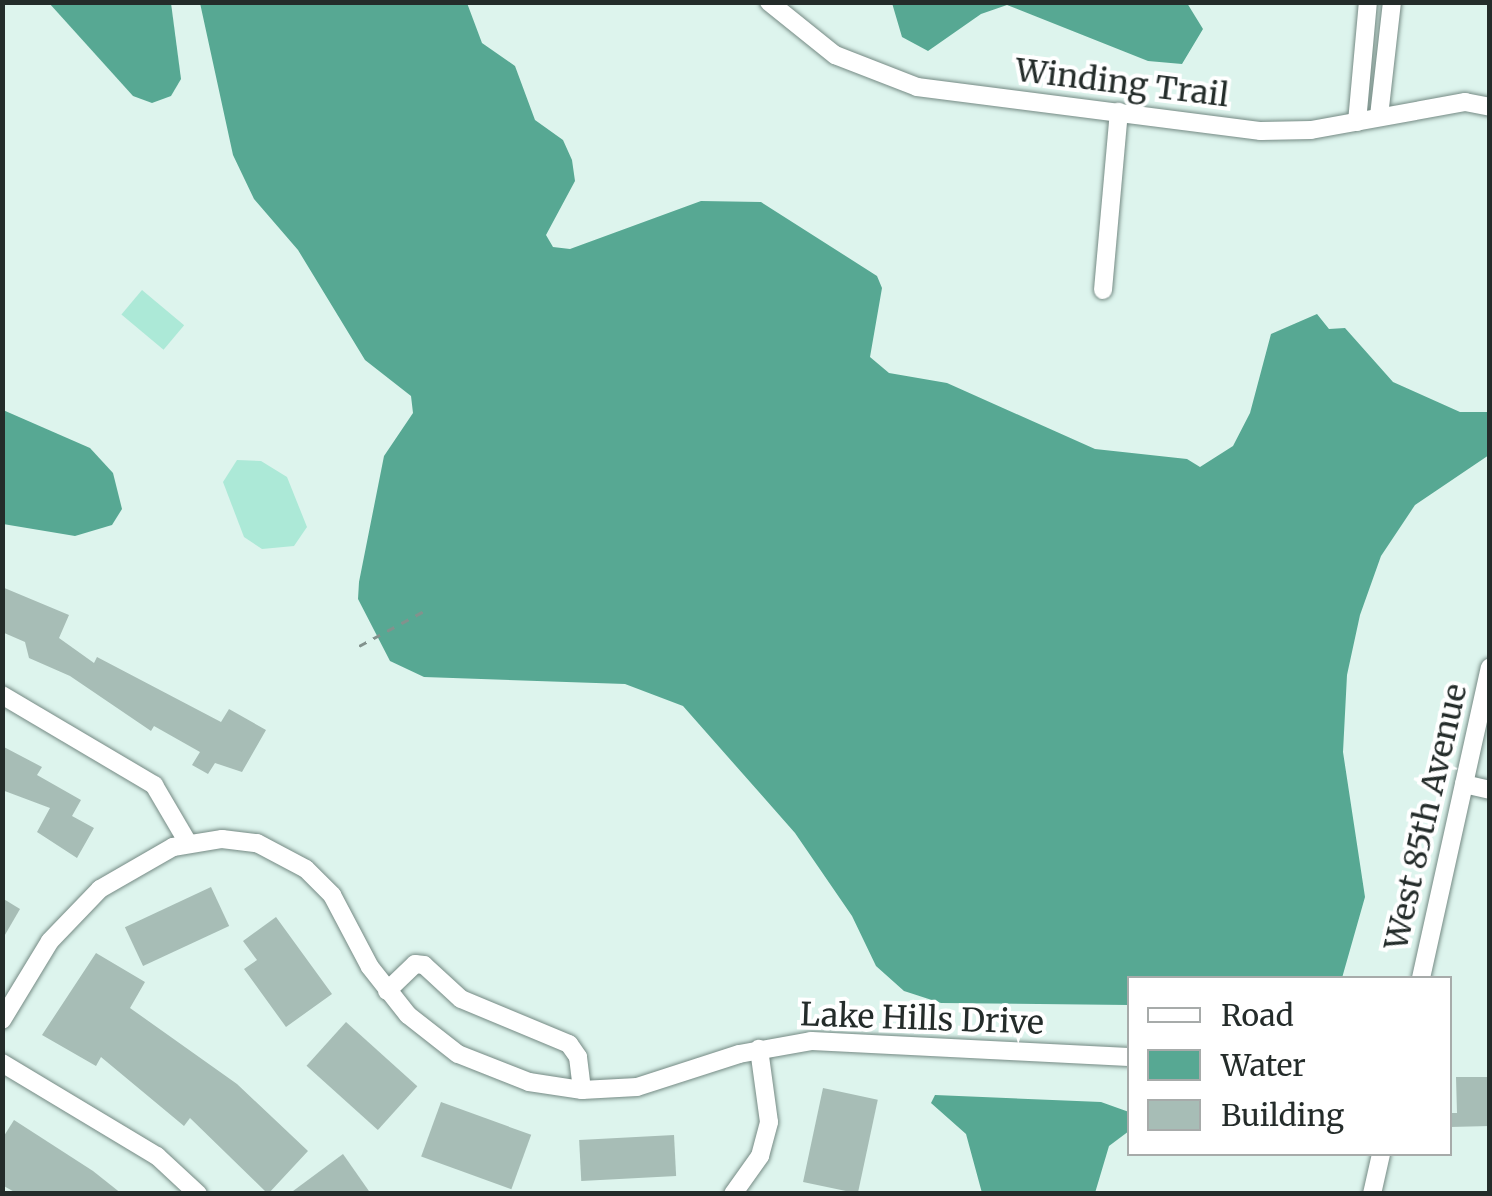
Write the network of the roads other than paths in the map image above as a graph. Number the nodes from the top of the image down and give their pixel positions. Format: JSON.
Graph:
{"nodes":[{"id":1,"x":769,"y":2,"type":"edge"},
{"id":2,"x":1368,"y":2,"type":"edge"},
{"id":3,"x":1392,"y":2,"type":"edge"},
{"id":4,"x":1490,"y":107,"type":"edge"},
{"id":5,"x":1119,"y":112,"type":"junction"},
{"id":6,"x":1379,"y":116,"type":"junction"},
{"id":7,"x":1357,"y":122,"type":"junction"},
{"id":8,"x":1103,"y":290,"type":"dead end"},
{"id":9,"x":1490,"y":668,"type":"edge"},
{"id":10,"x":2,"y":695,"type":"edge"},
{"id":11,"x":1464,"y":784,"type":"junction"},
{"id":12,"x":1490,"y":790,"type":"edge"},
{"id":13,"x":188,"y":843,"type":"junction"},
{"id":14,"x":1420,"y":976,"type":"edge"},
{"id":15,"x":387,"y":991,"type":"junction"},
{"id":16,"x":2,"y":1020,"type":"edge"},
{"id":17,"x":759,"y":1049,"type":"junction"},
{"id":18,"x":1127,"y":1058,"type":"edge"},
{"id":19,"x":2,"y":1064,"type":"edge"},
{"id":20,"x":582,"y":1090,"type":"junction"},
{"id":21,"x":1381,"y":1156,"type":"edge"},
{"id":22,"x":198,"y":1194,"type":"edge"},
{"id":23,"x":733,"y":1194,"type":"edge"},
{"id":24,"x":1372,"y":1194,"type":"edge"}],
"edges":[{"from":1,"to":5,"type":"street","name":"Winding Trail"},
{"from":2,"to":7,"type":"street"},
{"from":3,"to":6,"type":"street"},
{"from":4,"to":6,"type":"street","name":"Winding Trail"},
{"from":5,"to":7,"type":"street","name":"Winding Trail"},
{"from":5,"to":8,"type":"street"},
{"from":6,"to":7,"type":"street","name":"Winding Trail"},
{"from":9,"to":11,"type":"street","name":"West 85th Avenue"},
{"from":10,"to":13,"type":"street"},
{"from":11,"to":12,"type":"street"},
{"from":11,"to":14,"type":"street","name":"West 85th Avenue"},
{"from":13,"to":15,"type":"street","name":"Lake Hills Drive"},
{"from":13,"to":16,"type":"street","name":"Lake Hills Drive"},
{"from":15,"to":20,"type":"street","name":"Lake Hills Drive"},
{"from":15,"to":20,"type":"street"},
{"from":17,"to":18,"type":"street","name":"Lake Hills Drive"},
{"from":17,"to":20,"type":"street","name":"Lake Hills Drive"},
{"from":17,"to":23,"type":"street"},
{"from":19,"to":22,"type":"street"},
{"from":21,"to":24,"type":"street"}]}
